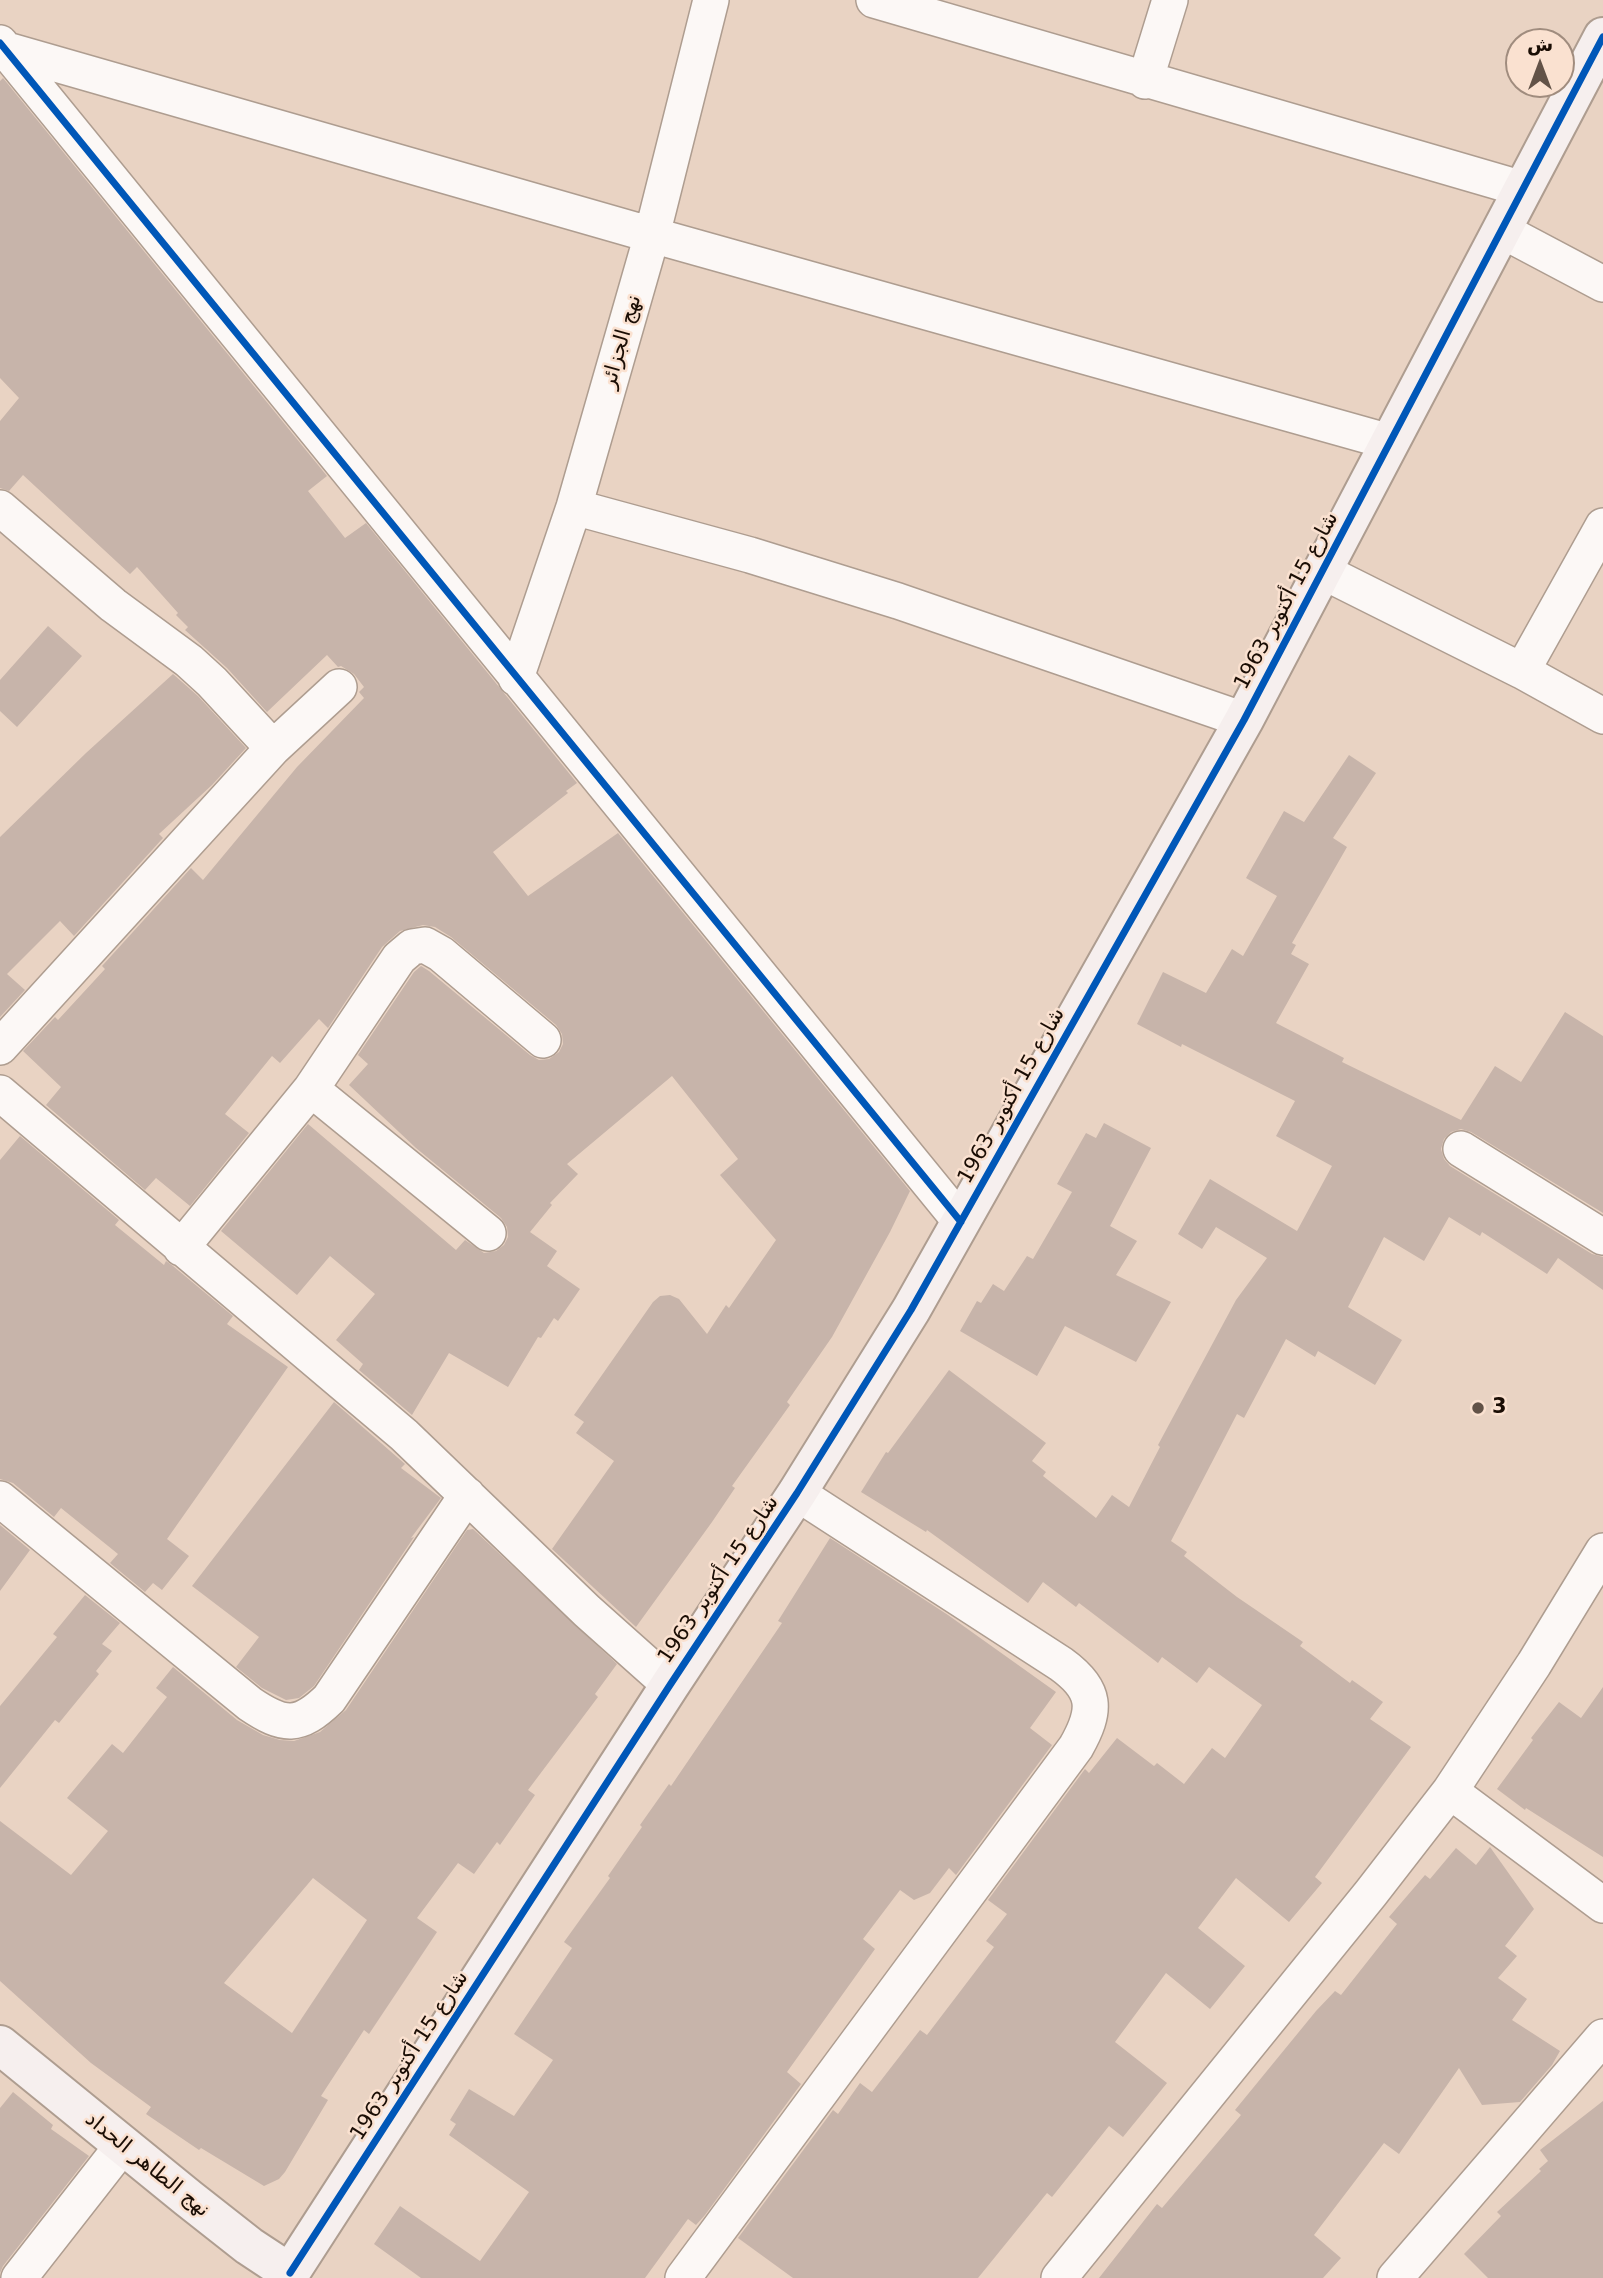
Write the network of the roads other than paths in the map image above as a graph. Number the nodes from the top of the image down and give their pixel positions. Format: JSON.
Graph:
{"nodes":[{"id":1,"x":711,"y":0,"type":"edge"},
{"id":2,"x":874,"y":0,"type":"edge"},
{"id":3,"x":1170,"y":0,"type":"edge"},
{"id":4,"x":1603,"y":37,"type":"edge"},
{"id":5,"x":4,"y":47,"type":"edge"},
{"id":6,"x":1145,"y":81,"type":"junction"},
{"id":7,"x":1522,"y":189,"type":"junction"},
{"id":8,"x":1501,"y":230,"type":"junction"},
{"id":9,"x":652,"y":236,"type":"junction"},
{"id":10,"x":1603,"y":284,"type":"edge"},
{"id":11,"x":1390,"y":442,"type":"junction"},
{"id":12,"x":574,"y":507,"type":"junction"},
{"id":13,"x":0,"y":508,"type":"edge"},
{"id":14,"x":1603,"y":526,"type":"edge"},
{"id":15,"x":1322,"y":571,"type":"junction"},
{"id":16,"x":1522,"y":671,"type":"junction"},
{"id":17,"x":516,"y":678,"type":"junction"},
{"id":18,"x":339,"y":687,"type":"dead end"},
{"id":19,"x":1603,"y":716,"type":"edge"},
{"id":20,"x":1244,"y":720,"type":"junction"},
{"id":21,"x":273,"y":748,"type":"junction"},
{"id":22,"x":543,"y":1040,"type":"dead end"},
{"id":23,"x":0,"y":1047,"type":"edge"},
{"id":24,"x":311,"y":1089,"type":"junction"},
{"id":25,"x":0,"y":1093,"type":"edge"},
{"id":26,"x":1461,"y":1149,"type":"dead end"},
{"id":27,"x":961,"y":1222,"type":"junction"},
{"id":28,"x":488,"y":1233,"type":"dead end"},
{"id":29,"x":1603,"y":1237,"type":"edge"},
{"id":30,"x":181,"y":1248,"type":"junction"},
{"id":31,"x":797,"y":1493,"type":"junction"},
{"id":32,"x":467,"y":1495,"type":"junction"},
{"id":33,"x":0,"y":1499,"type":"edge"},
{"id":34,"x":1603,"y":1551,"type":"edge"},
{"id":35,"x":670,"y":1685,"type":"junction"},
{"id":36,"x":1450,"y":1791,"type":"junction"},
{"id":37,"x":1603,"y":1905,"type":"edge"},
{"id":38,"x":1603,"y":2037,"type":"edge"},
{"id":39,"x":0,"y":2045,"type":"edge"},
{"id":40,"x":123,"y":2145,"type":"junction"},
{"id":41,"x":294,"y":2275,"type":"edge"},
{"id":42,"x":19,"y":2278,"type":"edge"},
{"id":43,"x":683,"y":2278,"type":"edge"},
{"id":44,"x":1059,"y":2278,"type":"edge"},
{"id":45,"x":1395,"y":2278,"type":"edge"}],
"edges":[{"from":1,"to":9,"type":"street","name":"نهج الجزائر"},
{"from":2,"to":6,"type":"street"},
{"from":3,"to":6,"type":"street"},
{"from":4,"to":7,"type":"street","name":"شارع 15 أكتوبر 1963"},
{"from":5,"to":9,"type":"street"},
{"from":5,"to":17,"type":"street"},
{"from":6,"to":7,"type":"street"},
{"from":7,"to":8,"type":"street","name":"شارع 15 أكتوبر 1963"},
{"from":8,"to":10,"type":"street"},
{"from":8,"to":11,"type":"street","name":"شارع 15 أكتوبر 1963"},
{"from":9,"to":11,"type":"street"},
{"from":9,"to":12,"type":"street","name":"نهج الجزائر"},
{"from":11,"to":15,"type":"street","name":"شارع 15 أكتوبر 1963"},
{"from":12,"to":17,"type":"street","name":"نهج الجزائر"},
{"from":12,"to":20,"type":"street"},
{"from":13,"to":21,"type":"street"},
{"from":14,"to":16,"type":"street"},
{"from":15,"to":16,"type":"street"},
{"from":15,"to":20,"type":"street","name":"شارع 15 أكتوبر 1963"},
{"from":16,"to":19,"type":"street"},
{"from":17,"to":27,"type":"street"},
{"from":18,"to":21,"type":"street"},
{"from":20,"to":27,"type":"street","name":"شارع 15 أكتوبر 1963"},
{"from":21,"to":23,"type":"street"},
{"from":22,"to":24,"type":"street"},
{"from":24,"to":28,"type":"street"},
{"from":24,"to":30,"type":"street"},
{"from":25,"to":30,"type":"street"},
{"from":26,"to":29,"type":"street"},
{"from":27,"to":31,"type":"street","name":"شارع 15 أكتوبر 1963"},
{"from":30,"to":32,"type":"street"},
{"from":31,"to":35,"type":"street","name":"شارع 15 أكتوبر 1963"},
{"from":31,"to":43,"type":"street"},
{"from":32,"to":33,"type":"street"},
{"from":32,"to":35,"type":"street"},
{"from":34,"to":36,"type":"street"},
{"from":35,"to":41,"type":"street","name":"شارع 15 أكتوبر 1963"},
{"from":36,"to":37,"type":"street"},
{"from":36,"to":44,"type":"street"},
{"from":38,"to":45,"type":"street"},
{"from":39,"to":40,"type":"street","name":"نهج الطاهر الحداد"},
{"from":40,"to":41,"type":"street","name":"نهج الطاهر الحداد"},
{"from":40,"to":42,"type":"street"}]}
